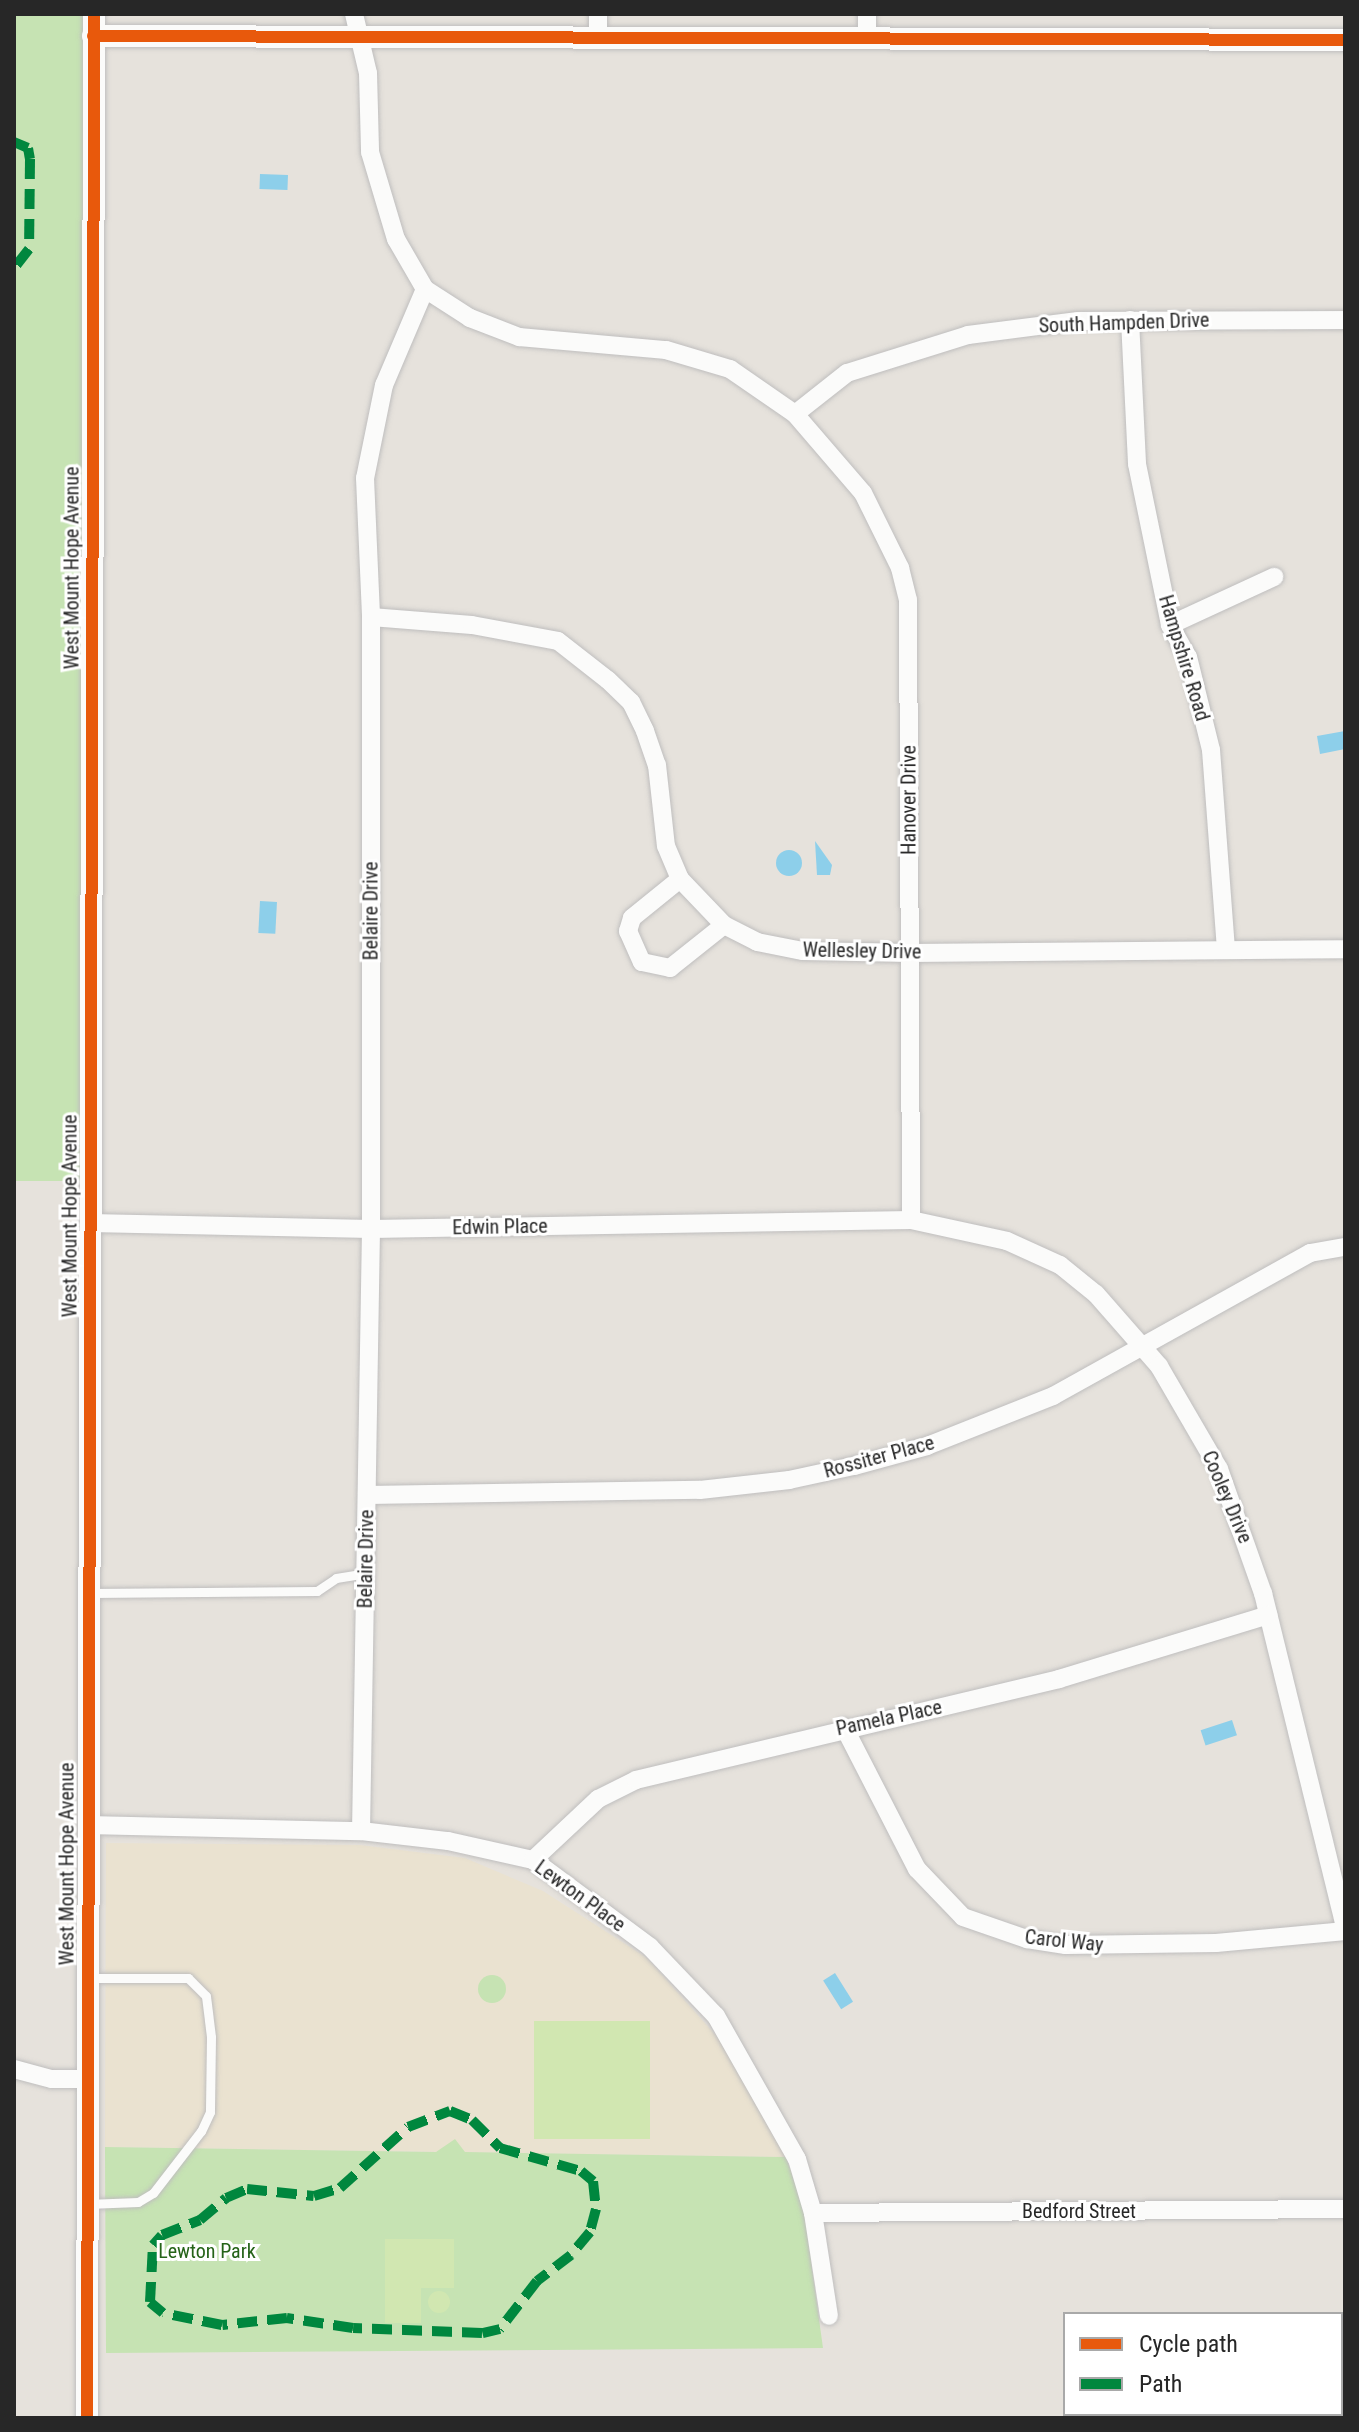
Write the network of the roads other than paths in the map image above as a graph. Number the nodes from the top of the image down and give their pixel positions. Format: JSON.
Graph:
{"nodes":[{"id":1,"x":354,"y":14,"type":"edge"},
{"id":2,"x":867,"y":14,"type":"edge"},
{"id":3,"x":94,"y":25,"type":"edge"},
{"id":4,"x":598,"y":25,"type":"edge"},
{"id":5,"x":359,"y":39,"type":"junction"},
{"id":6,"x":867,"y":39,"type":"junction"},
{"id":7,"x":1345,"y":40,"type":"edge"},
{"id":8,"x":425,"y":289,"type":"junction"},
{"id":9,"x":1130,"y":320,"type":"junction"},
{"id":10,"x":1345,"y":320,"type":"edge"},
{"id":11,"x":795,"y":414,"type":"junction"},
{"id":12,"x":1274,"y":577,"type":"dead end"},
{"id":13,"x":371,"y":617,"type":"junction"},
{"id":14,"x":1170,"y":625,"type":"junction"},
{"id":15,"x":680,"y":879,"type":"junction"},
{"id":16,"x":724,"y":925,"type":"junction"},
{"id":17,"x":1226,"y":949,"type":"junction"},
{"id":18,"x":1345,"y":949,"type":"edge"},
{"id":19,"x":909,"y":953,"type":"junction"},
{"id":20,"x":911,"y":1220,"type":"junction"},
{"id":21,"x":90,"y":1223,"type":"junction"},
{"id":22,"x":371,"y":1229,"type":"junction"},
{"id":23,"x":1345,"y":1247,"type":"edge"},
{"id":24,"x":1144,"y":1347,"type":"junction"},
{"id":25,"x":367,"y":1495,"type":"junction"},
{"id":26,"x":366,"y":1573,"type":"junction"},
{"id":27,"x":88,"y":1593,"type":"junction"},
{"id":28,"x":1268,"y":1615,"type":"junction"},
{"id":29,"x":844,"y":1727,"type":"junction"},
{"id":30,"x":87,"y":1825,"type":"junction"},
{"id":31,"x":361,"y":1831,"type":"junction"},
{"id":32,"x":533,"y":1860,"type":"junction"},
{"id":33,"x":1345,"y":1930,"type":"edge"},
{"id":34,"x":86,"y":1978,"type":"junction"},
{"id":35,"x":14,"y":2069,"type":"edge"},
{"id":36,"x":86,"y":2079,"type":"junction"},
{"id":37,"x":87,"y":2204,"type":"junction"},
{"id":38,"x":1345,"y":2209,"type":"edge"},
{"id":39,"x":813,"y":2213,"type":"junction"},
{"id":40,"x":829,"y":2316,"type":"dead end"},
{"id":41,"x":87,"y":2418,"type":"edge"}],
"edges":[{"from":1,"to":5,"type":"street"},
{"from":2,"to":6,"type":"street"},
{"from":3,"to":5,"type":"street"},
{"from":3,"to":21,"type":"street","name":"West Mount Hope Avenue"},
{"from":4,"to":5,"type":"street"},
{"from":4,"to":6,"type":"street"},
{"from":5,"to":8,"type":"street"},
{"from":6,"to":7,"type":"street"},
{"from":8,"to":11,"type":"street"},
{"from":8,"to":13,"type":"street","name":"Belaire Drive"},
{"from":9,"to":10,"type":"street","name":"South Hampden Drive"},
{"from":9,"to":11,"type":"street","name":"South Hampden Drive"},
{"from":9,"to":14,"type":"street","name":"Hampshire Road"},
{"from":11,"to":19,"type":"street","name":"Hanover Drive"},
{"from":12,"to":14,"type":"street"},
{"from":13,"to":15,"type":"street","name":"Wellesley Drive"},
{"from":13,"to":22,"type":"street","name":"Belaire Drive"},
{"from":14,"to":17,"type":"street","name":"Hampshire Road"},
{"from":15,"to":16,"type":"street","name":"Wellesley Drive"},
{"from":15,"to":16,"type":"street"},
{"from":16,"to":19,"type":"street","name":"Wellesley Drive"},
{"from":17,"to":18,"type":"street","name":"Wellesley Drive"},
{"from":17,"to":19,"type":"street","name":"Wellesley Drive"},
{"from":19,"to":20,"type":"street","name":"Hanover Drive"},
{"from":20,"to":22,"type":"street","name":"Edwin Place"},
{"from":20,"to":24,"type":"street","name":"Cooley Drive"},
{"from":21,"to":22,"type":"street","name":"Edwin Place"},
{"from":21,"to":27,"type":"street","name":"West Mount Hope Avenue"},
{"from":22,"to":25,"type":"street","name":"Belaire Drive"},
{"from":23,"to":24,"type":"street","name":"Rossiter Place"},
{"from":24,"to":25,"type":"street","name":"Rossiter Place"},
{"from":24,"to":28,"type":"street","name":"Cooley Drive"},
{"from":25,"to":26,"type":"street","name":"Belaire Drive"},
{"from":26,"to":27,"type":"lane"},
{"from":26,"to":31,"type":"street","name":"Belaire Drive"},
{"from":27,"to":30,"type":"street","name":"West Mount Hope Avenue"},
{"from":28,"to":29,"type":"street","name":"Pamela Place"},
{"from":28,"to":33,"type":"street","name":"Cooley Drive"},
{"from":29,"to":32,"type":"street","name":"Pamela Place"},
{"from":29,"to":33,"type":"street","name":"Carol Way"},
{"from":30,"to":31,"type":"street","name":"Lewton Place"},
{"from":30,"to":34,"type":"street","name":"West Mount Hope Avenue"},
{"from":31,"to":32,"type":"street","name":"Lewton Place"},
{"from":32,"to":39,"type":"street","name":"Lewton Place"},
{"from":34,"to":36,"type":"street","name":"West Mount Hope Avenue"},
{"from":34,"to":37,"type":"lane"},
{"from":35,"to":36,"type":"street"},
{"from":36,"to":37,"type":"street","name":"West Mount Hope Avenue"},
{"from":37,"to":41,"type":"street","name":"West Mount Hope Avenue"},
{"from":38,"to":39,"type":"street","name":"Bedford Street"},
{"from":39,"to":40,"type":"street","name":"Lewton Place"}]}
